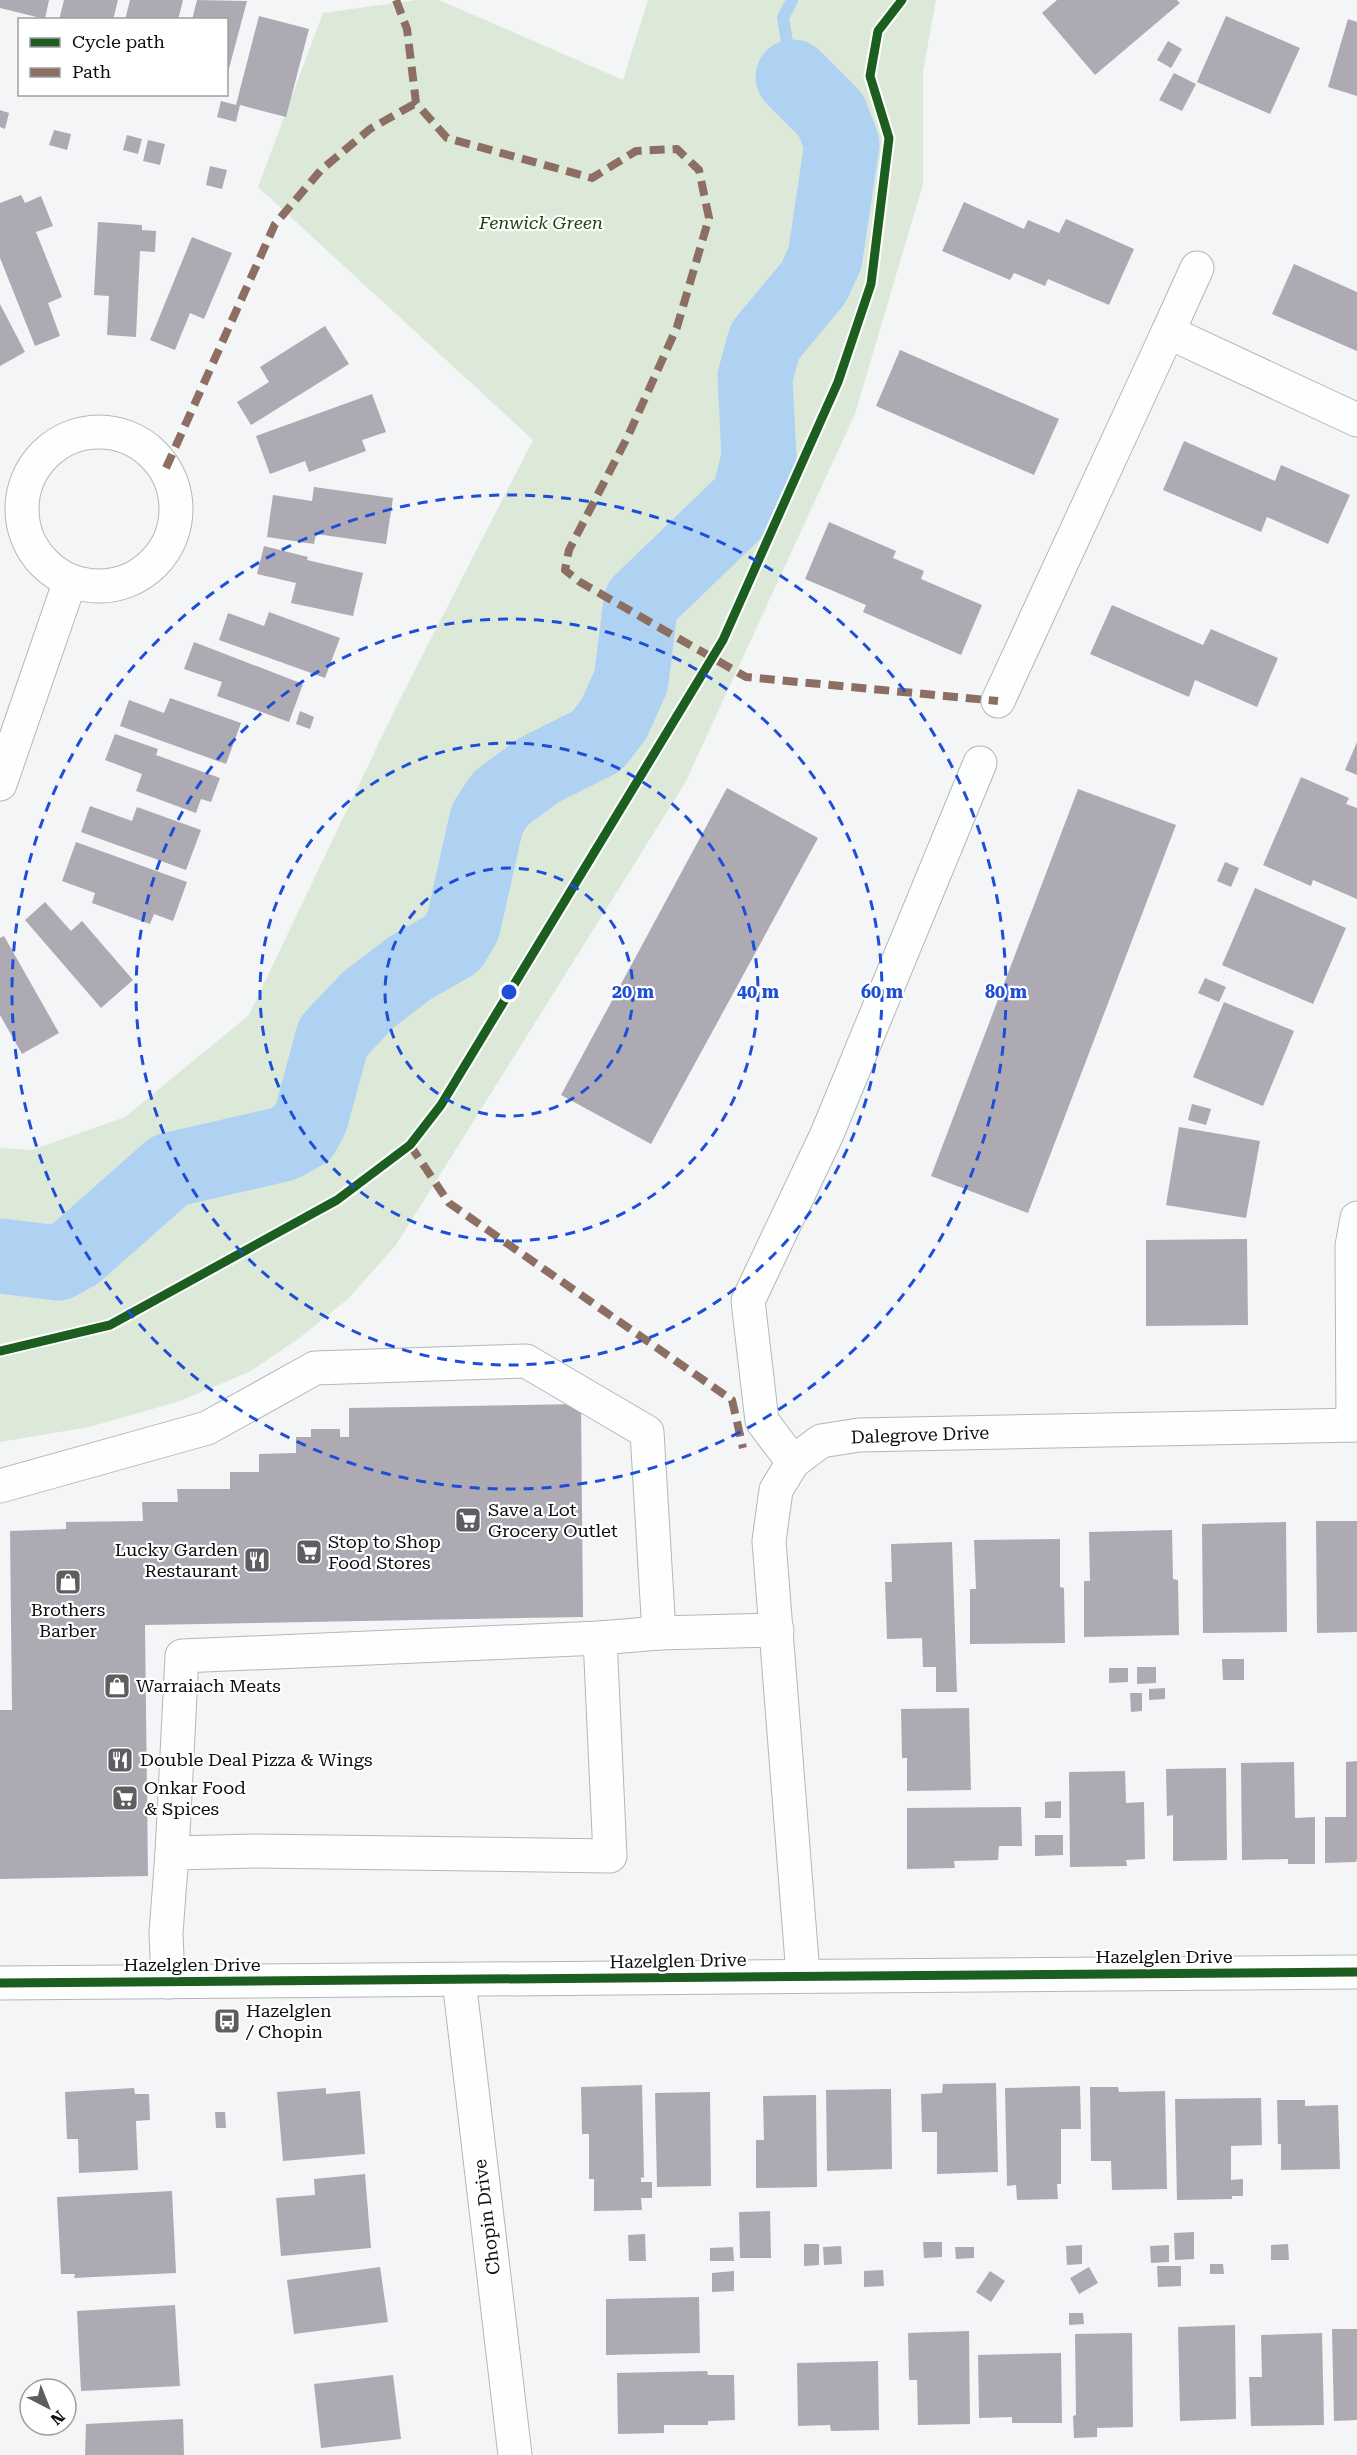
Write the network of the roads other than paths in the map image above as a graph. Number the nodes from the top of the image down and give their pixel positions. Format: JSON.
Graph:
{"nodes":[{"id":1,"x":1197,"y":268,"type":"dead end"},
{"id":2,"x":1168,"y":332,"type":"junction"},
{"id":3,"x":1357,"y":420,"type":"edge"},
{"id":4,"x":70,"y":581,"type":"junction"},
{"id":5,"x":998,"y":701,"type":"dead end"},
{"id":6,"x":980,"y":764,"type":"dead end"},
{"id":7,"x":0,"y":784,"type":"edge"},
{"id":8,"x":1357,"y":1218,"type":"edge"},
{"id":9,"x":1355,"y":1425,"type":"edge"},
{"id":10,"x":793,"y":1462,"type":"junction"},
{"id":11,"x":0,"y":1486,"type":"edge"},
{"id":12,"x":777,"y":1630,"type":"junction"},
{"id":13,"x":659,"y":1633,"type":"junction"},
{"id":14,"x":600,"y":1638,"type":"junction"},
{"id":15,"x":172,"y":1853,"type":"junction"},
{"id":16,"x":1357,"y":1972,"type":"edge"},
{"id":17,"x":803,"y":1975,"type":"junction"},
{"id":18,"x":459,"y":1980,"type":"junction"},
{"id":19,"x":168,"y":1982,"type":"junction"},
{"id":20,"x":0,"y":1983,"type":"edge"},
{"id":21,"x":515,"y":2455,"type":"edge"}],
"edges":[{"from":1,"to":2,"type":"street"},
{"from":2,"to":3,"type":"street"},
{"from":2,"to":5,"type":"street"},
{"from":4,"to":4,"type":"street"},
{"from":4,"to":7,"type":"street"},
{"from":6,"to":10,"type":"street"},
{"from":8,"to":9,"type":"street"},
{"from":9,"to":10,"type":"street","name":"Dalegrove Drive"},
{"from":10,"to":12,"type":"street","name":"Dalegrove Drive"},
{"from":11,"to":13,"type":"street"},
{"from":12,"to":13,"type":"street"},
{"from":12,"to":17,"type":"street","name":"Dalegrove Drive"},
{"from":13,"to":14,"type":"street"},
{"from":14,"to":15,"type":"street"},
{"from":14,"to":15,"type":"street"},
{"from":15,"to":19,"type":"street"},
{"from":16,"to":17,"type":"street","name":"Hazelglen Drive"},
{"from":17,"to":18,"type":"street","name":"Hazelglen Drive"},
{"from":18,"to":19,"type":"street","name":"Hazelglen Drive"},
{"from":18,"to":21,"type":"street","name":"Chopin Drive"},
{"from":19,"to":20,"type":"street","name":"Hazelglen Drive"}]}
